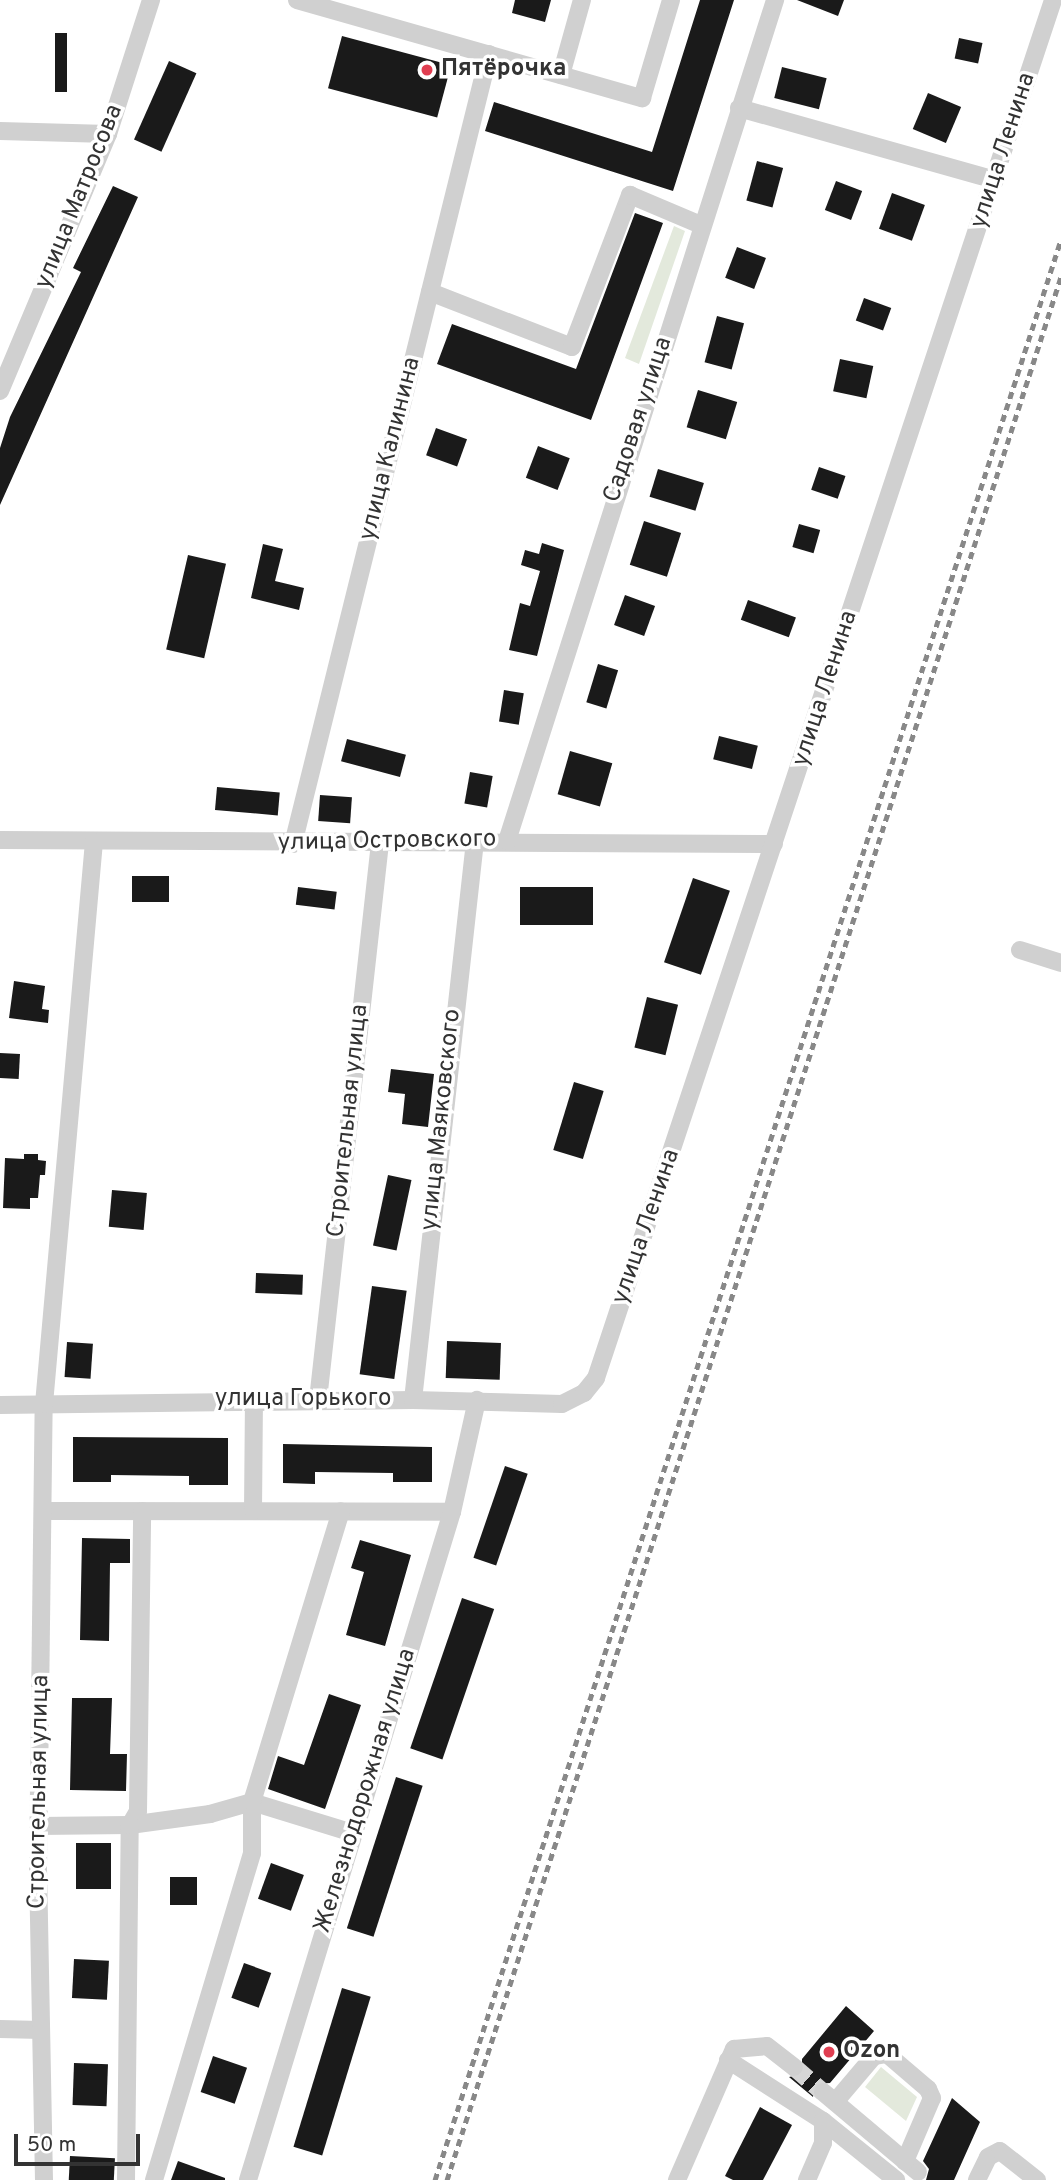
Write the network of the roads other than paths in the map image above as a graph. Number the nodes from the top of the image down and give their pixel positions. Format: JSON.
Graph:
{"nodes":[{"id":1,"x":151,"y":0,"type":"edge"},
{"id":2,"x":297,"y":0,"type":"edge"},
{"id":3,"x":582,"y":0,"type":"edge"},
{"id":4,"x":671,"y":0,"type":"edge"},
{"id":5,"x":775,"y":0,"type":"edge"},
{"id":6,"x":1053,"y":0,"type":"edge"},
{"id":7,"x":488,"y":54,"type":"junction"},
{"id":8,"x":561,"y":75,"type":"junction"},
{"id":9,"x":739,"y":108,"type":"junction"},
{"id":10,"x":0,"y":131,"type":"edge"},
{"id":11,"x":108,"y":134,"type":"junction"},
{"id":12,"x":995,"y":180,"type":"junction"},
{"id":13,"x":701,"y":225,"type":"junction"},
{"id":14,"x":430,"y":292,"type":"junction"},
{"id":15,"x":6,"y":363,"type":"edge"},
{"id":16,"x":0,"y":391,"type":"edge"},
{"id":17,"x":0,"y":840,"type":"edge"},
{"id":18,"x":475,"y":841,"type":"junction"},
{"id":19,"x":507,"y":841,"type":"junction"},
{"id":20,"x":94,"y":842,"type":"junction"},
{"id":21,"x":380,"y":843,"type":"junction"},
{"id":22,"x":293,"y":844,"type":"junction"},
{"id":23,"x":774,"y":844,"type":"junction"},
{"id":24,"x":1020,"y":950,"type":"dead end"},
{"id":25,"x":1061,"y":963,"type":"edge"},
{"id":26,"x":596,"y":1378,"type":"joint"},
{"id":27,"x":254,"y":1400,"type":"junction"},
{"id":28,"x":318,"y":1400,"type":"junction"},
{"id":29,"x":412,"y":1400,"type":"junction"},
{"id":30,"x":477,"y":1400,"type":"junction"},
{"id":31,"x":44,"y":1404,"type":"junction"},
{"id":32,"x":0,"y":1405,"type":"edge"},
{"id":33,"x":45,"y":1511,"type":"junction"},
{"id":34,"x":142,"y":1511,"type":"junction"},
{"id":35,"x":253,"y":1511,"type":"junction"},
{"id":36,"x":341,"y":1511,"type":"junction"},
{"id":37,"x":452,"y":1511,"type":"junction"},
{"id":38,"x":252,"y":1802,"type":"junction"},
{"id":39,"x":130,"y":1825,"type":"junction"},
{"id":40,"x":38,"y":1826,"type":"junction"},
{"id":41,"x":352,"y":1833,"type":"junction"},
{"id":42,"x":0,"y":2029,"type":"edge"},
{"id":43,"x":41,"y":2030,"type":"junction"},
{"id":44,"x":728,"y":2060,"type":"junction"},
{"id":45,"x":794,"y":2067,"type":"tunnel mouth"},
{"id":46,"x":829,"y":2097,"type":"joint"},
{"id":47,"x":823,"y":2121,"type":"junction"},
{"id":48,"x":44,"y":2180,"type":"edge"},
{"id":49,"x":126,"y":2180,"type":"edge"},
{"id":50,"x":154,"y":2180,"type":"edge"},
{"id":51,"x":248,"y":2180,"type":"edge"},
{"id":52,"x":677,"y":2180,"type":"edge"},
{"id":53,"x":807,"y":2180,"type":"edge"},
{"id":54,"x":896,"y":2180,"type":"edge"},
{"id":55,"x":977,"y":2180,"type":"edge"},
{"id":56,"x":1037,"y":2180,"type":"edge"}],
"edges":[{"from":1,"to":11,"type":"street","name":"улица Матросова"},
{"from":2,"to":7,"type":"street"},
{"from":3,"to":8,"type":"street"},
{"from":4,"to":8,"type":"street"},
{"from":5,"to":9,"type":"street","name":"Садовая улица"},
{"from":6,"to":12,"type":"street","name":"улица Ленина"},
{"from":7,"to":8,"type":"street"},
{"from":7,"to":14,"type":"street","name":"улица Калинина"},
{"from":9,"to":12,"type":"street"},
{"from":9,"to":13,"type":"street","name":"Садовая улица"},
{"from":10,"to":11,"type":"street"},
{"from":11,"to":15,"type":"street","name":"улица Матросова"},
{"from":12,"to":23,"type":"street","name":"улица Ленина"},
{"from":13,"to":14,"type":"street"},
{"from":13,"to":19,"type":"street","name":"Садовая улица"},
{"from":14,"to":22,"type":"street","name":"улица Калинина"},
{"from":15,"to":16,"type":"street","name":"улица Матросова"},
{"from":17,"to":20,"type":"street","name":"улица Островского"},
{"from":18,"to":19,"type":"street","name":"улица Островского"},
{"from":18,"to":21,"type":"street","name":"улица Островского"},
{"from":18,"to":29,"type":"street","name":"улица Маяковского"},
{"from":19,"to":23,"type":"street","name":"улица Островского"},
{"from":20,"to":22,"type":"street","name":"улица Островского"},
{"from":20,"to":31,"type":"street","name":"Строительная улица"},
{"from":21,"to":22,"type":"street","name":"улица Островского"},
{"from":21,"to":28,"type":"street","name":"Строительная улица"},
{"from":23,"to":26,"type":"street","name":"улица Ленина"},
{"from":24,"to":25,"type":"street"},
{"from":26,"to":30,"type":"street","name":"улица Горького"},
{"from":27,"to":28,"type":"street","name":"улица Горького"},
{"from":27,"to":31,"type":"street","name":"улица Горького"},
{"from":27,"to":35,"type":"street"},
{"from":28,"to":29,"type":"street","name":"улица Горького"},
{"from":29,"to":30,"type":"street","name":"улица Горького"},
{"from":30,"to":37,"type":"street","name":"Железнодорожная улица"},
{"from":31,"to":32,"type":"street","name":"улица Горького"},
{"from":31,"to":33,"type":"street","name":"Строительная улица"},
{"from":33,"to":34,"type":"street"},
{"from":33,"to":40,"type":"street","name":"Строительная улица"},
{"from":34,"to":35,"type":"street"},
{"from":34,"to":39,"type":"street"},
{"from":35,"to":36,"type":"street"},
{"from":36,"to":37,"type":"street"},
{"from":36,"to":38,"type":"street"},
{"from":37,"to":41,"type":"street","name":"Железнодорожная улица"},
{"from":38,"to":39,"type":"street"},
{"from":38,"to":41,"type":"street"},
{"from":38,"to":50,"type":"street"},
{"from":39,"to":40,"type":"street"},
{"from":39,"to":49,"type":"street"},
{"from":40,"to":43,"type":"street","name":"Строительная улица"},
{"from":41,"to":51,"type":"street","name":"Железнодорожная улица"},
{"from":42,"to":43,"type":"street"},
{"from":43,"to":48,"type":"street","name":"Строительная улица"},
{"from":44,"to":45,"type":"street"},
{"from":44,"to":47,"type":"street"},
{"from":44,"to":52,"type":"street"},
{"from":46,"to":46,"type":"street"},
{"from":47,"to":53,"type":"street"},
{"from":47,"to":54,"type":"street"},
{"from":55,"to":56,"type":"street"}]}
